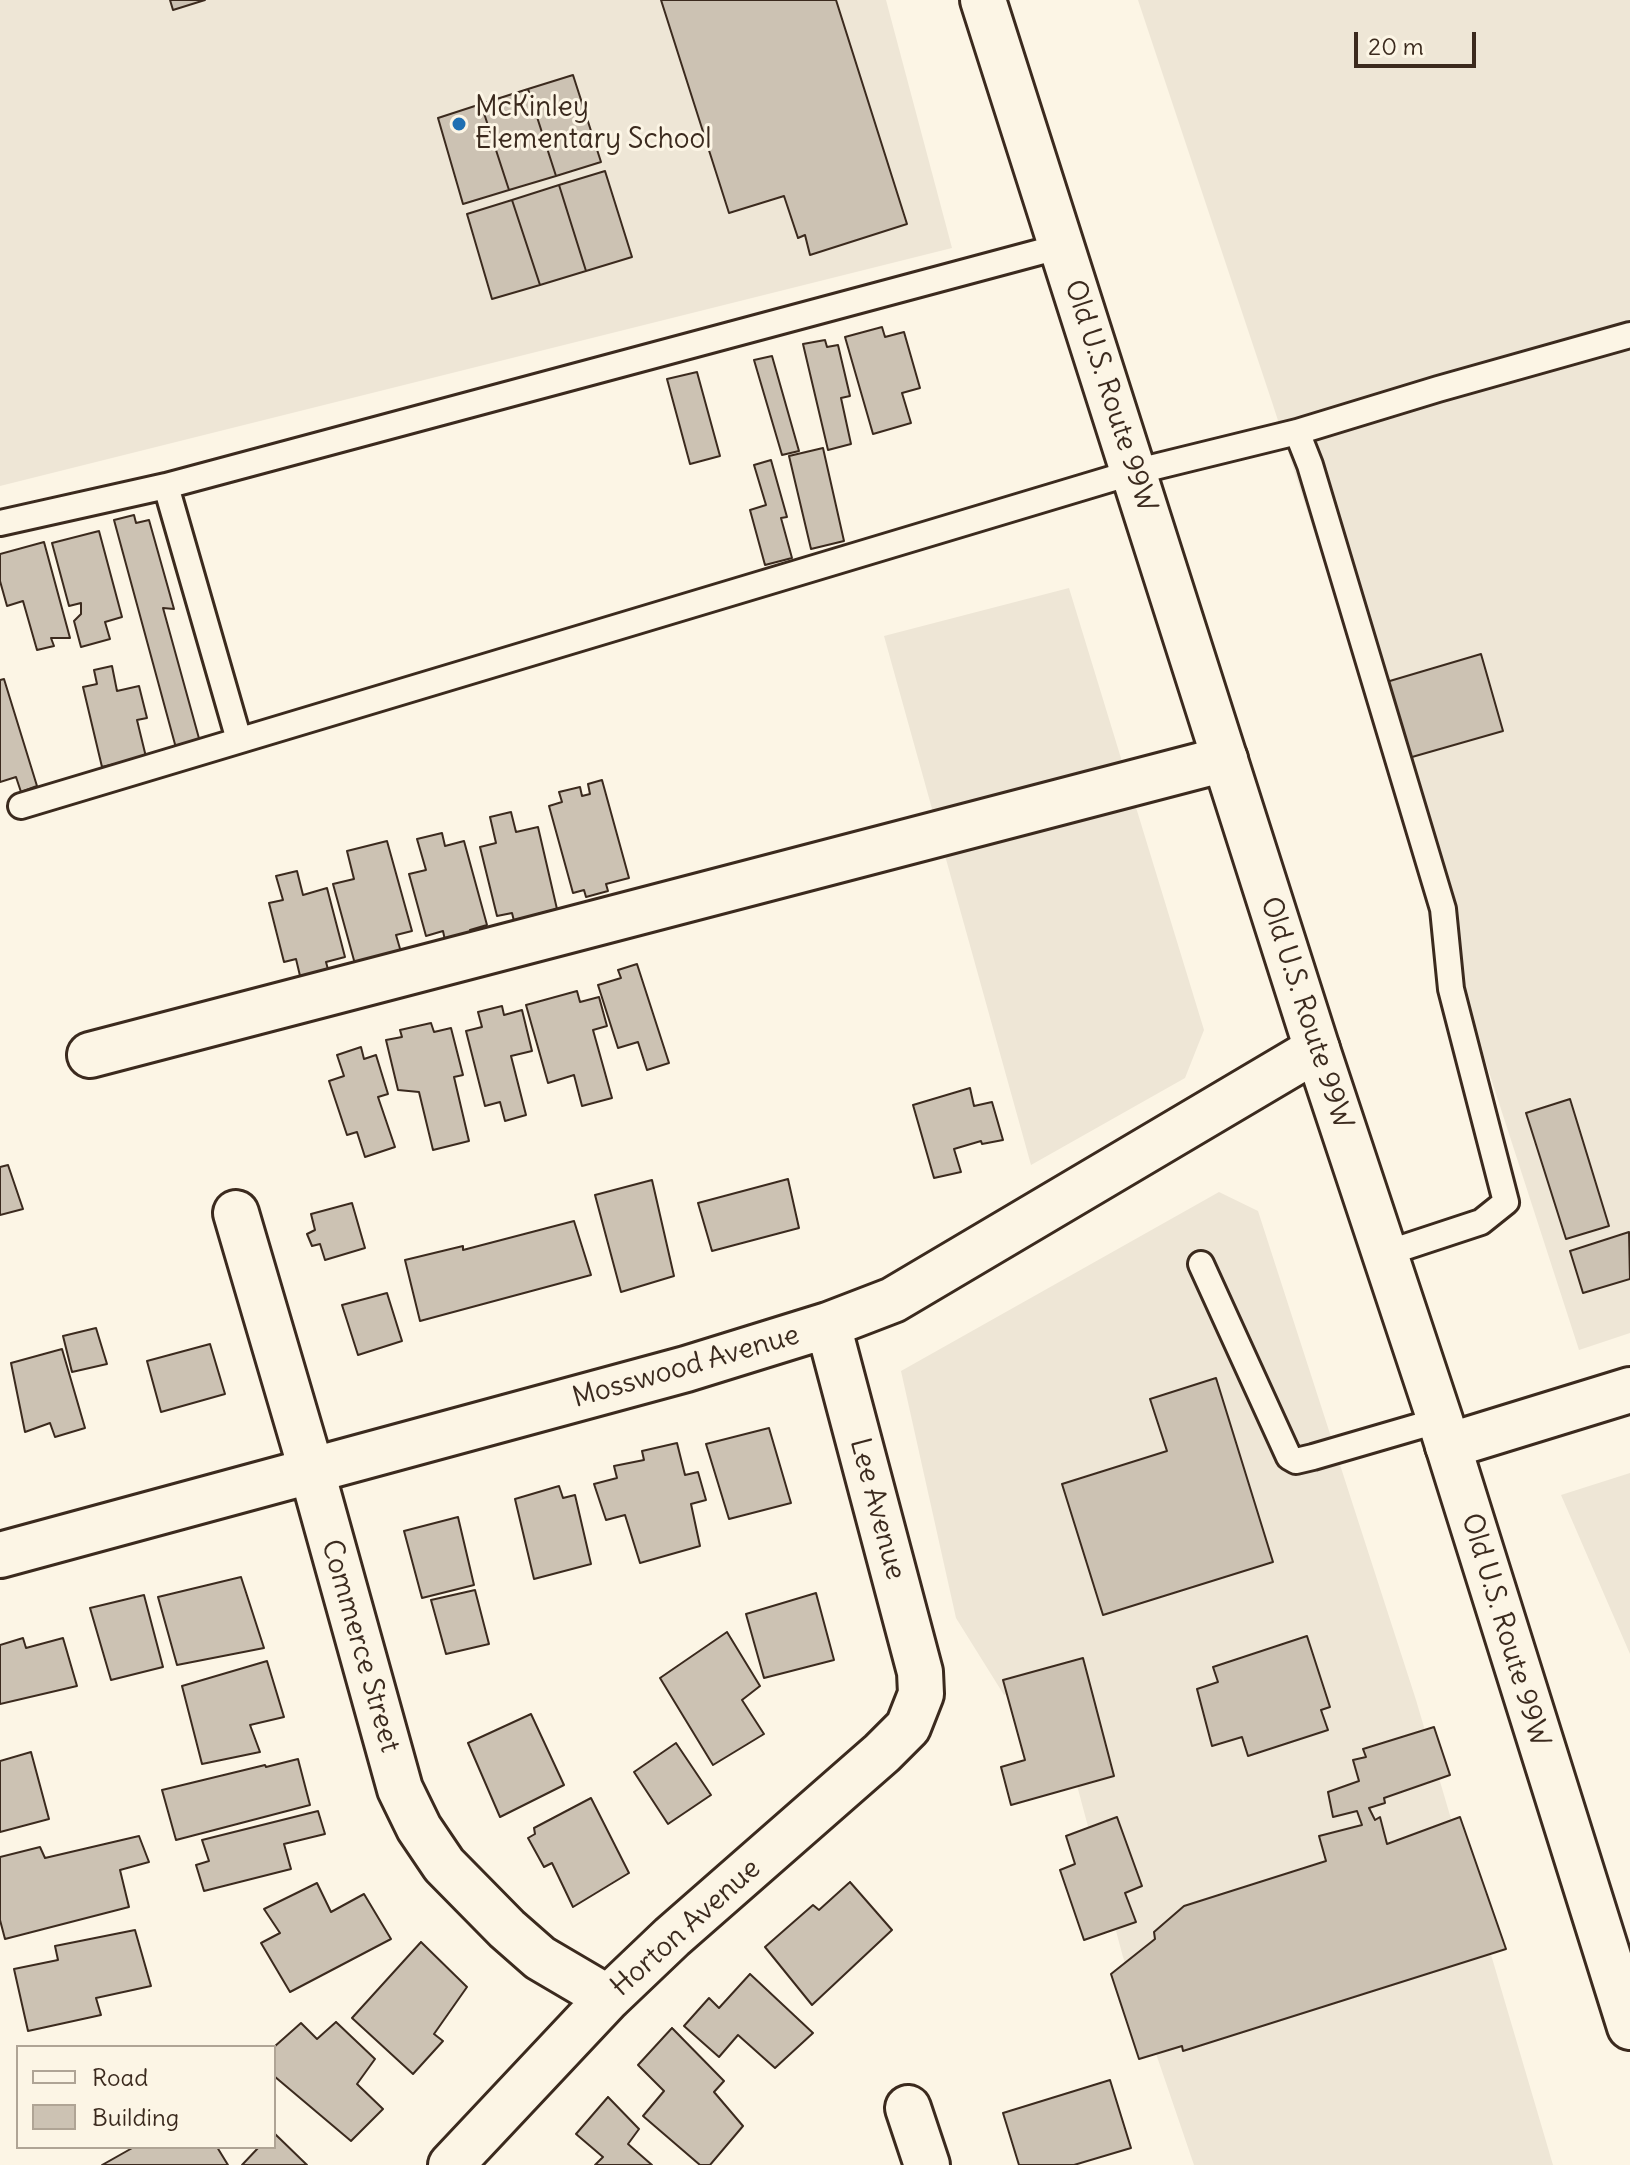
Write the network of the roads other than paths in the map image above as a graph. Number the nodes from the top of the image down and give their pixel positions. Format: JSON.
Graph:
{"nodes":[{"id":1,"x":983,"y":0,"type":"edge"},
{"id":2,"x":1062,"y":246,"type":"junction"},
{"id":3,"x":1630,"y":335,"type":"edge"},
{"id":4,"x":1297,"y":432,"type":"junction"},
{"id":5,"x":1134,"y":472,"type":"junction"},
{"id":6,"x":166,"y":486,"type":"junction"},
{"id":7,"x":0,"y":523,"type":"edge"},
{"id":8,"x":239,"y":740,"type":"junction"},
{"id":9,"x":1225,"y":759,"type":"junction"},
{"id":10,"x":21,"y":806,"type":"dead end"},
{"id":11,"x":1317,"y":1049,"type":"junction"},
{"id":12,"x":90,"y":1055,"type":"dead end"},
{"id":13,"x":236,"y":1213,"type":"dead end"},
{"id":14,"x":1384,"y":1254,"type":"junction"},
{"id":15,"x":1201,"y":1264,"type":"dead end"},
{"id":16,"x":828,"y":1325,"type":"junction"},
{"id":17,"x":1630,"y":1390,"type":"edge"},
{"id":18,"x":1444,"y":1433,"type":"junction"},
{"id":19,"x":312,"y":1472,"type":"junction"},
{"id":20,"x":0,"y":1555,"type":"edge"},
{"id":21,"x":921,"y":1694,"type":"joint"},
{"id":22,"x":608,"y":1998,"type":"junction"},
{"id":23,"x":1630,"y":2027,"type":"edge"},
{"id":24,"x":908,"y":2108,"type":"dead end"},
{"id":25,"x":451,"y":2165,"type":"edge"},
{"id":26,"x":927,"y":2165,"type":"edge"}],
"edges":[{"from":1,"to":2,"type":"street","name":"Old U.S. Route 99W"},
{"from":2,"to":5,"type":"street","name":"Old U.S. Route 99W"},
{"from":2,"to":6,"type":"lane"},
{"from":3,"to":4,"type":"lane"},
{"from":4,"to":5,"type":"lane"},
{"from":4,"to":14,"type":"lane"},
{"from":5,"to":8,"type":"lane"},
{"from":5,"to":9,"type":"street","name":"Old U.S. Route 99W"},
{"from":6,"to":7,"type":"lane"},
{"from":6,"to":8,"type":"lane"},
{"from":8,"to":10,"type":"lane"},
{"from":9,"to":11,"type":"street","name":"Old U.S. Route 99W"},
{"from":9,"to":12,"type":"street"},
{"from":11,"to":14,"type":"street","name":"Old U.S. Route 99W"},
{"from":11,"to":16,"type":"street","name":"Mosswood Avenue"},
{"from":13,"to":19,"type":"street","name":"Commerce Street"},
{"from":14,"to":18,"type":"street","name":"Old U.S. Route 99W"},
{"from":15,"to":18,"type":"lane"},
{"from":16,"to":19,"type":"street","name":"Mosswood Avenue"},
{"from":16,"to":21,"type":"street","name":"Lee Avenue"},
{"from":17,"to":18,"type":"street"},
{"from":18,"to":23,"type":"street","name":"Old U.S. Route 99W"},
{"from":19,"to":20,"type":"street","name":"Mosswood Avenue"},
{"from":19,"to":22,"type":"street","name":"Commerce Street"},
{"from":21,"to":22,"type":"street","name":"Horton Avenue"},
{"from":22,"to":25,"type":"street","name":"Horton Avenue"},
{"from":24,"to":26,"type":"street"}]}
